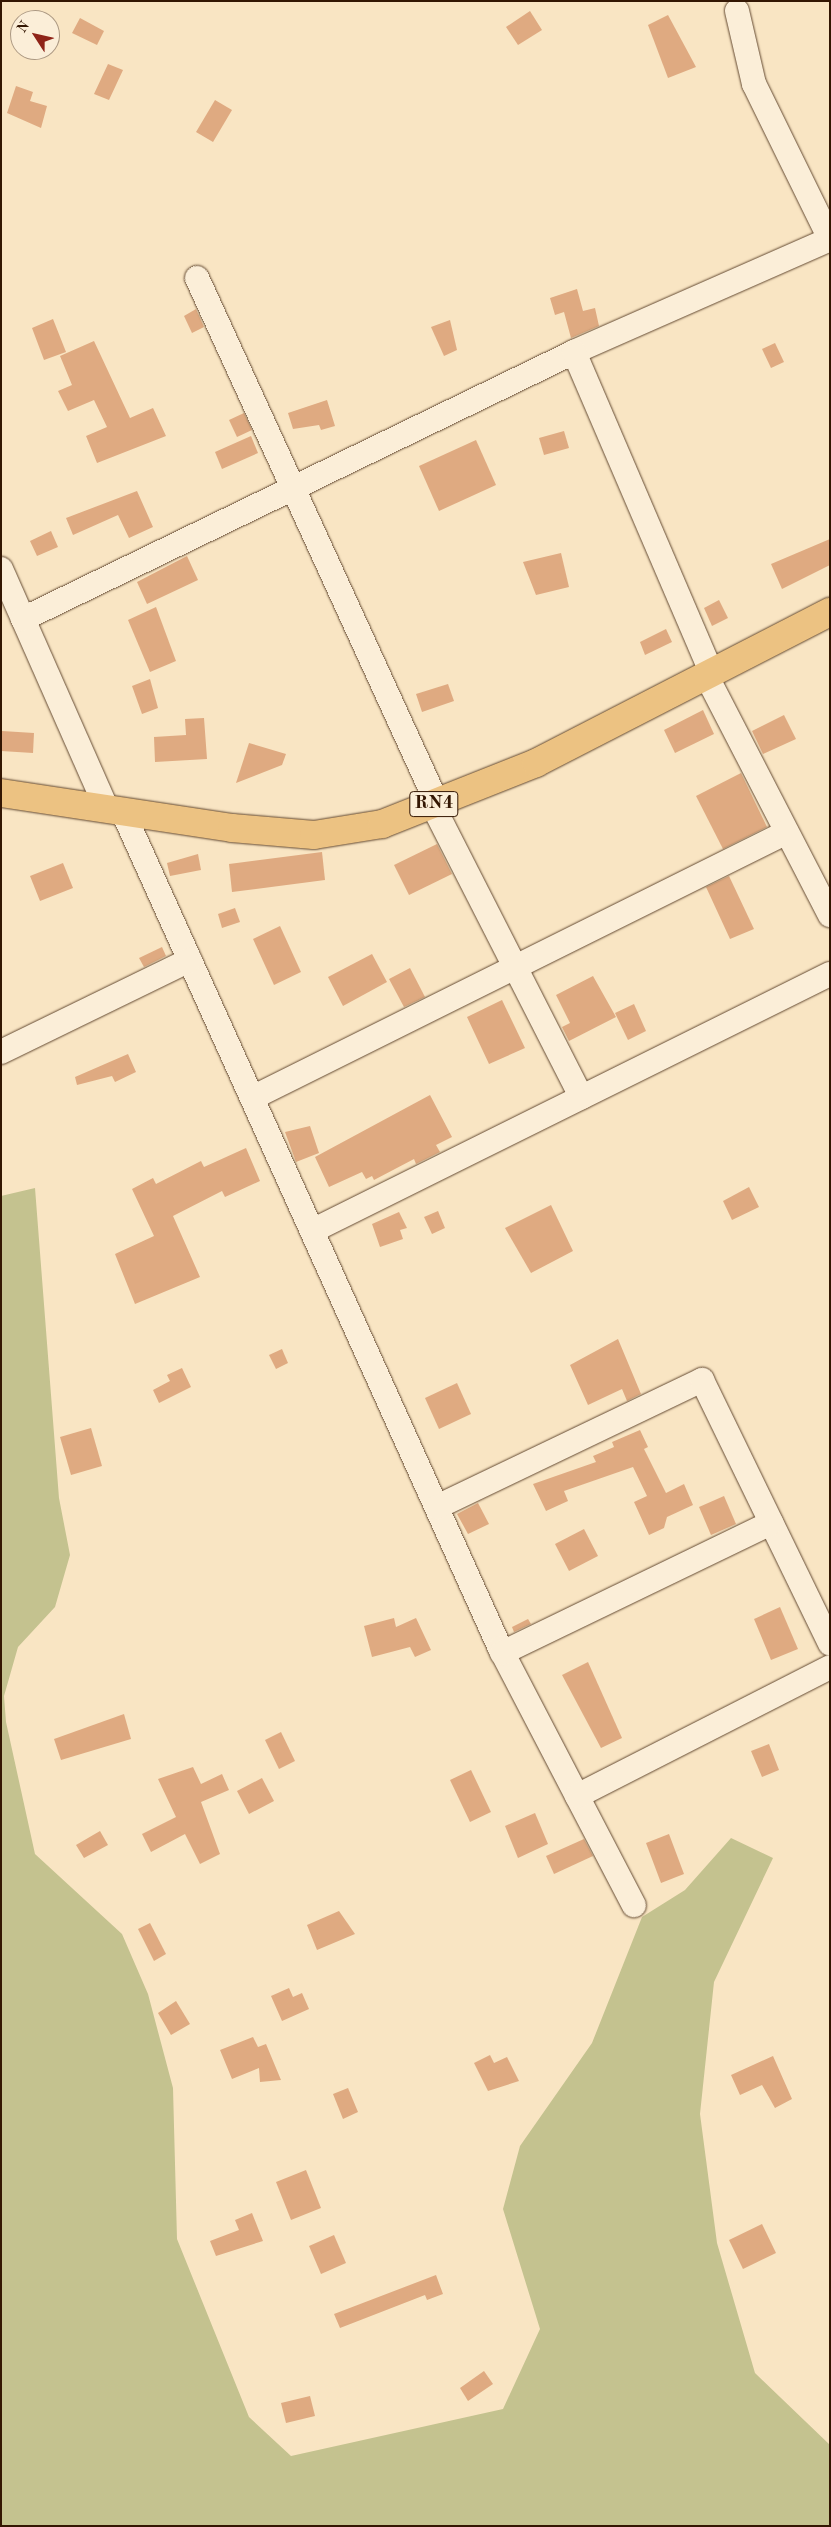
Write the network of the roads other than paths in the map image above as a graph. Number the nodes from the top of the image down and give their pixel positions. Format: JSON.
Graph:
{"nodes":[{"id":1,"x":737,"y":11,"type":"dead end"},
{"id":2,"x":197,"y":278,"type":"dead end"},
{"id":3,"x":574,"y":352,"type":"junction"},
{"id":4,"x":295,"y":485,"type":"junction"},
{"id":5,"x":1,"y":570,"type":"edge"},
{"id":6,"x":830,"y":612,"type":"edge"},
{"id":7,"x":23,"y":619,"type":"junction"},
{"id":8,"x":710,"y":675,"type":"junction"},
{"id":9,"x":1,"y":792,"type":"edge"},
{"id":10,"x":434,"y":804,"type":"junction"},
{"id":11,"x":115,"y":810,"type":"junction"},
{"id":12,"x":787,"y":832,"type":"junction"},
{"id":13,"x":830,"y":915,"type":"edge"},
{"id":14,"x":190,"y":960,"type":"junction"},
{"id":15,"x":514,"y":965,"type":"junction"},
{"id":16,"x":830,"y":974,"type":"edge"},
{"id":17,"x":1,"y":1052,"type":"edge"},
{"id":18,"x":581,"y":1097,"type":"junction"},
{"id":19,"x":252,"y":1098,"type":"junction"},
{"id":20,"x":312,"y":1230,"type":"junction"},
{"id":21,"x":437,"y":1507,"type":"junction"},
{"id":22,"x":771,"y":1523,"type":"junction"},
{"id":23,"x":830,"y":1644,"type":"edge"},
{"id":24,"x":502,"y":1653,"type":"junction"},
{"id":25,"x":830,"y":1667,"type":"edge"},
{"id":26,"x":577,"y":1796,"type":"junction"},
{"id":27,"x":634,"y":1905,"type":"dead end"}],
"edges":[{"from":1,"to":3,"type":"street"},
{"from":2,"to":4,"type":"street"},
{"from":3,"to":4,"type":"street"},
{"from":3,"to":8,"type":"street"},
{"from":4,"to":7,"type":"street"},
{"from":4,"to":10,"type":"street"},
{"from":5,"to":7,"type":"street"},
{"from":6,"to":8,"type":"highway","number":"RN4"},
{"from":7,"to":11,"type":"street"},
{"from":8,"to":10,"type":"highway","number":"RN4"},
{"from":8,"to":12,"type":"street"},
{"from":9,"to":11,"type":"highway","number":"RN4"},
{"from":10,"to":11,"type":"highway","number":"RN4"},
{"from":10,"to":15,"type":"street"},
{"from":11,"to":14,"type":"street"},
{"from":12,"to":13,"type":"street"},
{"from":12,"to":15,"type":"street"},
{"from":14,"to":17,"type":"street"},
{"from":14,"to":19,"type":"street"},
{"from":15,"to":18,"type":"street"},
{"from":15,"to":19,"type":"street"},
{"from":16,"to":18,"type":"street"},
{"from":18,"to":20,"type":"street"},
{"from":19,"to":20,"type":"street"},
{"from":20,"to":21,"type":"street"},
{"from":21,"to":22,"type":"street"},
{"from":21,"to":24,"type":"street"},
{"from":22,"to":23,"type":"street"},
{"from":22,"to":24,"type":"street"},
{"from":24,"to":26,"type":"street"},
{"from":25,"to":26,"type":"street"},
{"from":26,"to":27,"type":"street"}]}
